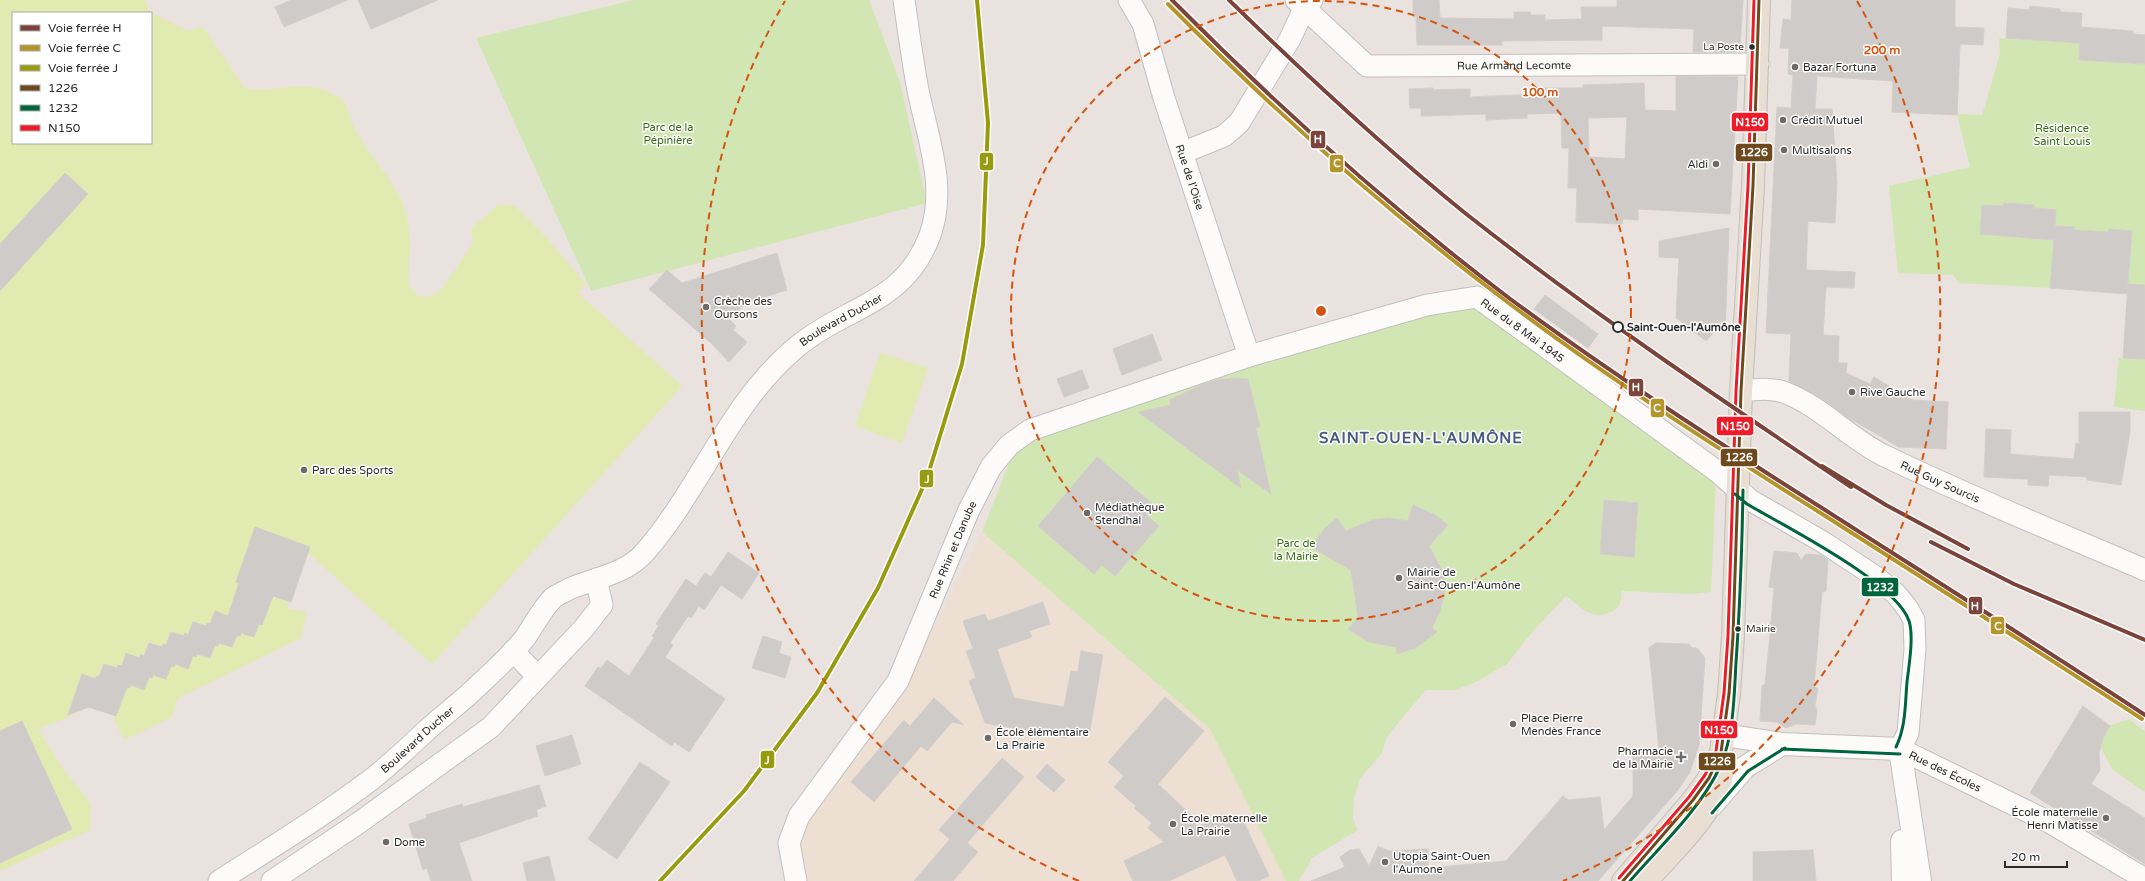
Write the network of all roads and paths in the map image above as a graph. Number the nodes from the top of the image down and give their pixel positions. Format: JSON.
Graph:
{"nodes":[{"id":1,"x":904,"y":0,"type":"edge"},
{"id":2,"x":1129,"y":0,"type":"edge"},
{"id":3,"x":1304,"y":3,"type":"edge"},
{"id":4,"x":1760,"y":3,"type":"edge"},
{"id":5,"x":1758,"y":64,"type":"junction"},
{"id":6,"x":1182,"y":153,"type":"junction"},
{"id":7,"x":1248,"y":356,"type":"junction"},
{"id":8,"x":1741,"y":391,"type":"junction"},
{"id":9,"x":1738,"y":490,"type":"junction"},
{"id":10,"x":2145,"y":570,"type":"edge"},
{"id":11,"x":596,"y":579,"type":"junction"},
{"id":12,"x":513,"y":651,"type":"junction"},
{"id":13,"x":538,"y":677,"type":"junction"},
{"id":14,"x":1722,"y":743,"type":"junction"},
{"id":15,"x":1782,"y":744,"type":"junction"},
{"id":16,"x":1900,"y":750,"type":"junction"},
{"id":17,"x":1703,"y":815,"type":"junction"},
{"id":18,"x":2145,"y":879,"type":"edge"},
{"id":19,"x":219,"y":881,"type":"edge"},
{"id":20,"x":272,"y":881,"type":"edge"},
{"id":21,"x":796,"y":881,"type":"edge"},
{"id":22,"x":1623,"y":881,"type":"edge"},
{"id":23,"x":1646,"y":881,"type":"edge"},
{"id":24,"x":1903,"y":881,"type":"edge"},
{"id":25,"x":1920,"y":881,"type":"edge"}],
"edges":[{"from":1,"to":11,"type":"street","name":"Boulevard Ducher"},
{"from":2,"to":6,"type":"street","name":"Rue de l'Oise"},
{"from":3,"to":5,"type":"street","name":"Rue Armand Lecomte"},
{"from":3,"to":6,"type":"street"},
{"from":4,"to":5,"type":"main road"},
{"from":5,"to":8,"type":"main road"},
{"from":6,"to":7,"type":"street","name":"Rue de l'Oise"},
{"from":7,"to":9,"type":"street","name":"Rue du 8 Mai 1945"},
{"from":7,"to":21,"type":"street","name":"Rue Rhin et Danube"},
{"from":8,"to":9,"type":"main road"},
{"from":8,"to":10,"type":"street","name":"Rue Guy Sourcis"},
{"from":9,"to":14,"type":"main road"},
{"from":9,"to":16,"type":"street","name":"Rue du 8 Mai 1945"},
{"from":11,"to":12,"type":"street","name":"Boulevard Ducher"},
{"from":11,"to":13,"type":"street"},
{"from":12,"to":13,"type":"street"},
{"from":12,"to":19,"type":"street","name":"Boulevard Ducher"},
{"from":13,"to":20,"type":"street"},
{"from":14,"to":15,"type":"street","name":"Rue des Écoles"},
{"from":14,"to":17,"type":"main road"},
{"from":14,"to":22,"type":"main road"},
{"from":15,"to":16,"type":"street","name":"Rue des Écoles"},
{"from":15,"to":17,"type":"street"},
{"from":16,"to":18,"type":"street","name":"Rue des Écoles"},
{"from":16,"to":24,"type":"street"},
{"from":16,"to":25,"type":"street"},
{"from":17,"to":23,"type":"main road"}]}
